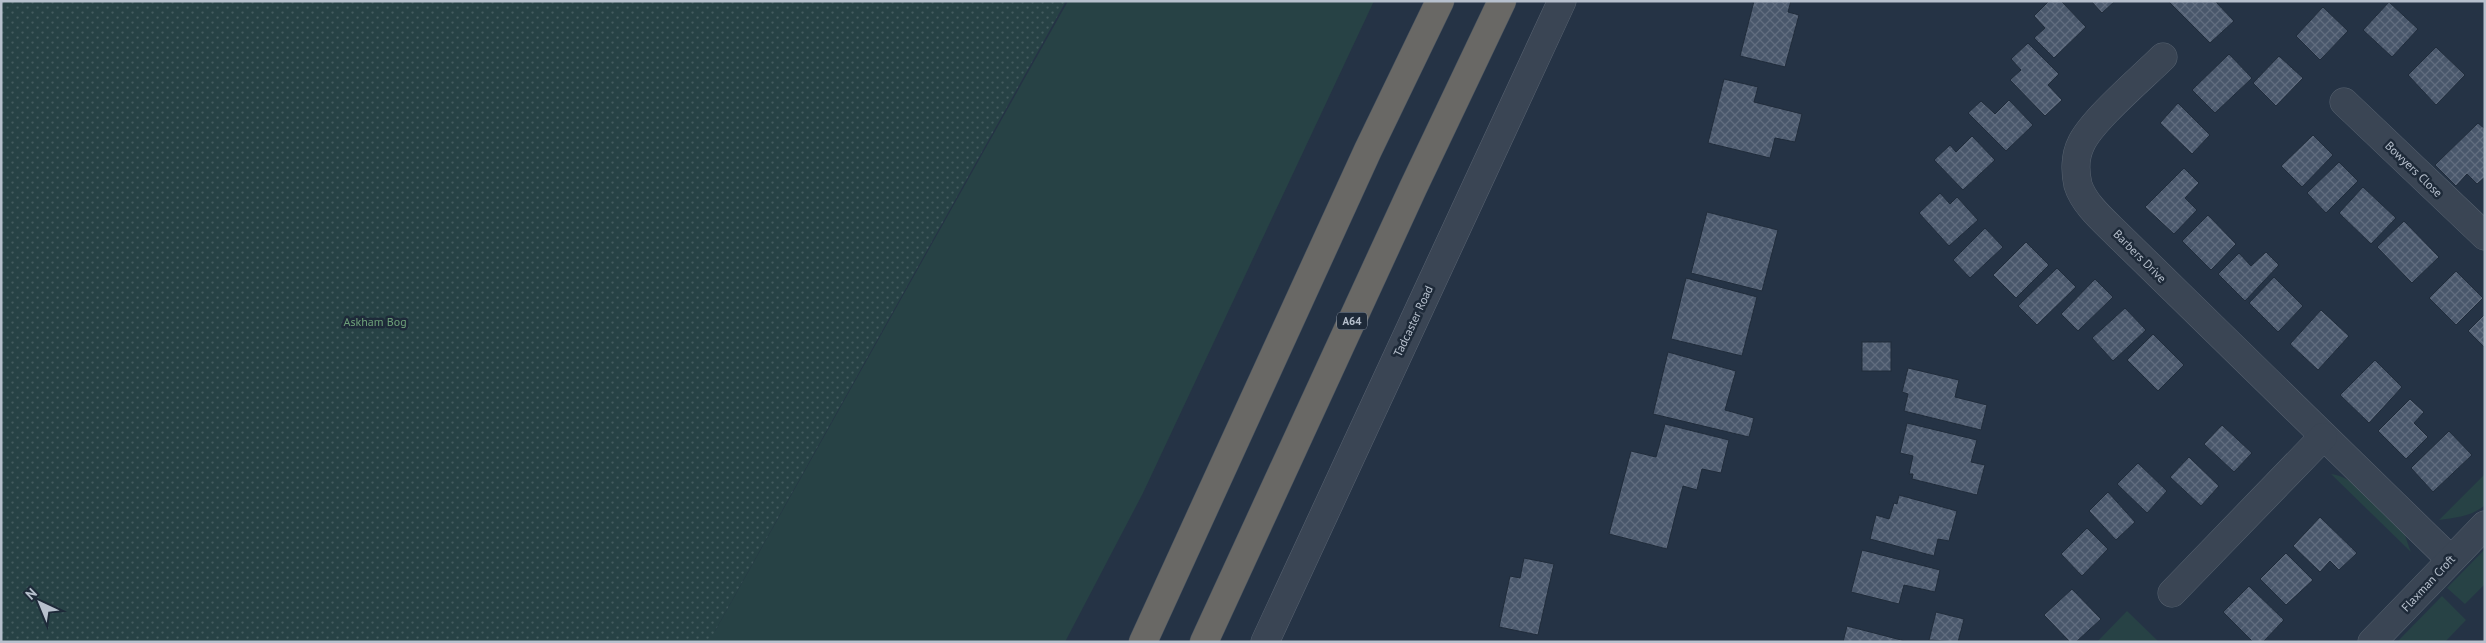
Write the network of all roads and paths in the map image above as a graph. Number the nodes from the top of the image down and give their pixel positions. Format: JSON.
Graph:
{"nodes":[{"id":1,"x":1440,"y":1,"type":"edge"},
{"id":2,"x":1502,"y":1,"type":"edge"},
{"id":3,"x":1562,"y":1,"type":"edge"},
{"id":4,"x":2163,"y":57,"type":"dead end"},
{"id":5,"x":2344,"y":102,"type":"dead end"},
{"id":6,"x":2485,"y":236,"type":"edge"},
{"id":7,"x":2323,"y":437,"type":"junction"},
{"id":8,"x":2485,"y":525,"type":"edge"},
{"id":9,"x":2450,"y":559,"type":"junction"},
{"id":10,"x":2172,"y":593,"type":"dead end"},
{"id":11,"x":1144,"y":642,"type":"edge"},
{"id":12,"x":1204,"y":642,"type":"edge"},
{"id":13,"x":1265,"y":642,"type":"edge"},
{"id":14,"x":2372,"y":642,"type":"edge"}],
"edges":[{"from":1,"to":11,"type":"highway"},
{"from":2,"to":12,"type":"highway","number":"A64"},
{"from":3,"to":13,"type":"street","name":"Tadcaster Road"},
{"from":4,"to":7,"type":"street","name":"Barbers Drive"},
{"from":5,"to":6,"type":"street","name":"Bowyers Close"},
{"from":7,"to":9,"type":"street","name":"Barbers Drive"},
{"from":7,"to":10,"type":"street"},
{"from":8,"to":9,"type":"street","name":"Flaxman Croft"},
{"from":9,"to":14,"type":"street","name":"Flaxman Croft"}]}
